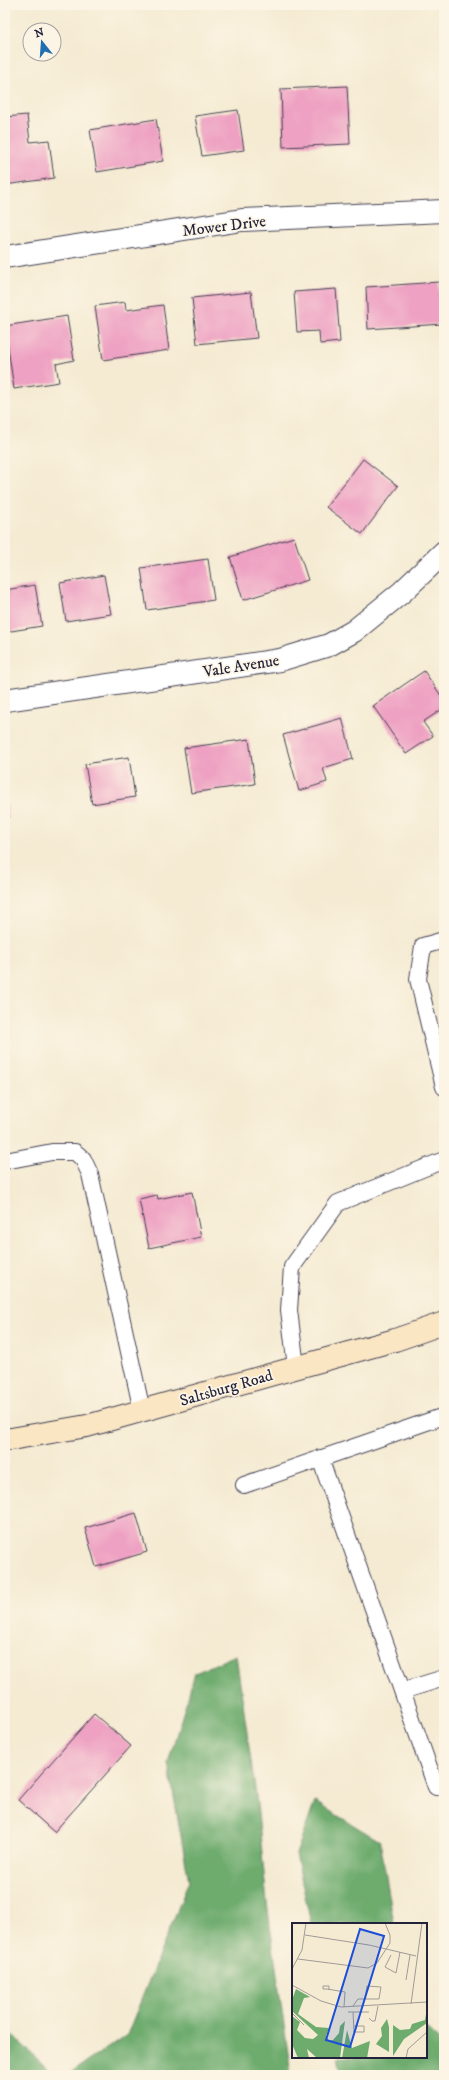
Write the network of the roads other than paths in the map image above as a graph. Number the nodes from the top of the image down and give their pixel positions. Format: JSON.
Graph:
{"nodes":[{"id":1,"x":444,"y":211,"type":"edge"},
{"id":2,"x":5,"y":257,"type":"edge"},
{"id":3,"x":444,"y":552,"type":"edge"},
{"id":4,"x":5,"y":700,"type":"edge"},
{"id":5,"x":444,"y":940,"type":"edge"},
{"id":6,"x":444,"y":1088,"type":"edge"},
{"id":7,"x":444,"y":1160,"type":"edge"},
{"id":8,"x":5,"y":1161,"type":"edge"},
{"id":9,"x":444,"y":1323,"type":"edge"},
{"id":10,"x":296,"y":1367,"type":"junction"},
{"id":11,"x":142,"y":1411,"type":"junction"},
{"id":12,"x":444,"y":1416,"type":"edge"},
{"id":13,"x":5,"y":1440,"type":"edge"},
{"id":14,"x":320,"y":1458,"type":"junction"},
{"id":15,"x":244,"y":1485,"type":"dead end"},
{"id":16,"x":444,"y":1678,"type":"edge"},
{"id":17,"x":402,"y":1691,"type":"junction"},
{"id":18,"x":444,"y":1784,"type":"edge"}],
"edges":[{"from":1,"to":2,"type":"street","name":"Mower Drive"},
{"from":3,"to":4,"type":"street","name":"Vale Avenue"},
{"from":5,"to":6,"type":"lane"},
{"from":7,"to":10,"type":"lane"},
{"from":8,"to":11,"type":"lane"},
{"from":9,"to":10,"type":"main road","name":"Saltsburg Road"},
{"from":10,"to":11,"type":"main road","name":"Saltsburg Road"},
{"from":11,"to":13,"type":"main road","name":"Saltsburg Road"},
{"from":12,"to":14,"type":"lane"},
{"from":14,"to":15,"type":"lane"},
{"from":14,"to":17,"type":"lane"},
{"from":16,"to":17,"type":"lane"},
{"from":17,"to":18,"type":"lane"}]}
